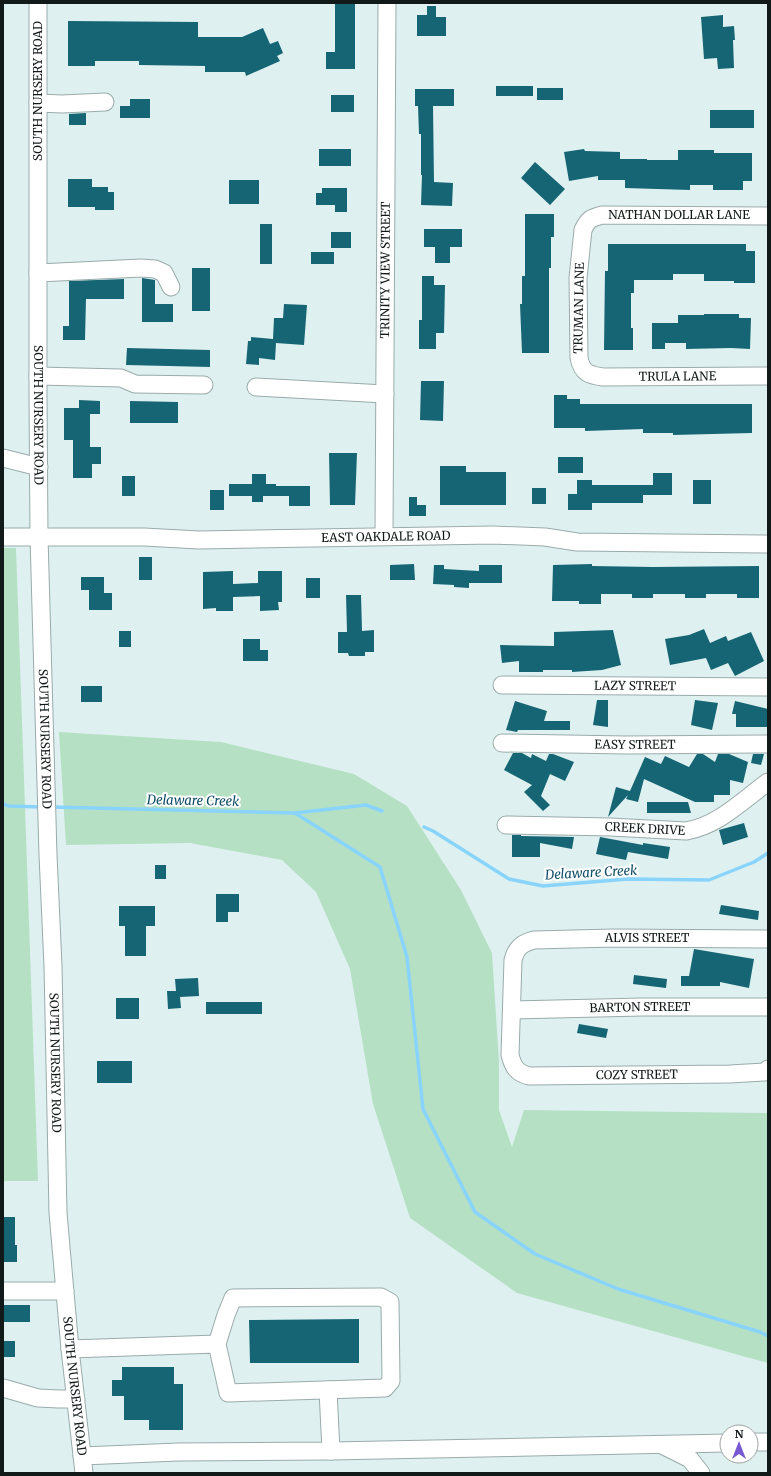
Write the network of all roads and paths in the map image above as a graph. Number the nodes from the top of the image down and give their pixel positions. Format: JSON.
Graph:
{"nodes":[{"id":1,"x":38,"y":3,"type":"edge"},
{"id":2,"x":387,"y":3,"type":"edge"},
{"id":3,"x":105,"y":102,"type":"dead end"},
{"id":4,"x":38,"y":103,"type":"junction"},
{"id":5,"x":768,"y":216,"type":"edge"},
{"id":6,"x":591,"y":218,"type":"joint"},
{"id":7,"x":38,"y":273,"type":"junction"},
{"id":8,"x":171,"y":287,"type":"dead end"},
{"id":9,"x":587,"y":373,"type":"joint"},
{"id":10,"x":38,"y":376,"type":"junction"},
{"id":11,"x":768,"y":376,"type":"edge"},
{"id":12,"x":204,"y":385,"type":"dead end"},
{"id":13,"x":256,"y":387,"type":"dead end"},
{"id":14,"x":385,"y":394,"type":"junction"},
{"id":15,"x":3,"y":458,"type":"edge"},
{"id":16,"x":38,"y":467,"type":"junction"},
{"id":17,"x":384,"y":536,"type":"junction"},
{"id":18,"x":3,"y":537,"type":"edge"},
{"id":19,"x":39,"y":537,"type":"junction"},
{"id":20,"x":768,"y":544,"type":"edge"},
{"id":21,"x":502,"y":685,"type":"dead end"},
{"id":22,"x":768,"y":688,"type":"edge"},
{"id":23,"x":502,"y":743,"type":"dead end"},
{"id":24,"x":768,"y":744,"type":"edge"},
{"id":25,"x":768,"y":782,"type":"edge"},
{"id":26,"x":506,"y":825,"type":"dead end"},
{"id":27,"x":768,"y":939,"type":"edge"},
{"id":28,"x":768,"y":1007,"type":"edge"},
{"id":29,"x":512,"y":1010,"type":"junction"},
{"id":30,"x":768,"y":1069,"type":"edge"},
{"id":31,"x":3,"y":1291,"type":"edge"},
{"id":32,"x":65,"y":1291,"type":"junction"},
{"id":33,"x":217,"y":1344,"type":"junction"},
{"id":34,"x":70,"y":1349,"type":"junction"},
{"id":35,"x":3,"y":1388,"type":"edge"},
{"id":36,"x":328,"y":1390,"type":"junction"},
{"id":37,"x":76,"y":1398,"type":"junction"},
{"id":38,"x":719,"y":1443,"type":"edge"},
{"id":39,"x":659,"y":1444,"type":"junction"},
{"id":40,"x":331,"y":1451,"type":"junction"},
{"id":41,"x":82,"y":1456,"type":"junction"},
{"id":42,"x":84,"y":1473,"type":"edge"},
{"id":43,"x":701,"y":1473,"type":"edge"}],
"edges":[{"from":1,"to":4,"type":"street","name":"SOUTH NURSERY ROAD"},
{"from":2,"to":14,"type":"street","name":"TRINITY VIEW STREET"},
{"from":3,"to":4,"type":"street"},
{"from":4,"to":7,"type":"street","name":"SOUTH NURSERY ROAD"},
{"from":5,"to":6,"type":"street","name":"NATHAN DOLLAR LANE"},
{"from":6,"to":9,"type":"street","name":"TRUMAN LANE"},
{"from":7,"to":8,"type":"street"},
{"from":7,"to":10,"type":"street","name":"SOUTH NURSERY ROAD"},
{"from":9,"to":11,"type":"street","name":"TRULA LANE"},
{"from":10,"to":12,"type":"street"},
{"from":10,"to":16,"type":"street","name":"SOUTH NURSERY ROAD"},
{"from":13,"to":14,"type":"street"},
{"from":14,"to":17,"type":"street","name":"TRINITY VIEW STREET"},
{"from":15,"to":16,"type":"street"},
{"from":16,"to":19,"type":"street","name":"SOUTH NURSERY ROAD"},
{"from":17,"to":19,"type":"street","name":"EAST OAKDALE ROAD"},
{"from":17,"to":20,"type":"street","name":"EAST OAKDALE ROAD"},
{"from":18,"to":19,"type":"street","name":"EAST OAKDALE ROAD"},
{"from":19,"to":32,"type":"street","name":"SOUTH NURSERY ROAD"},
{"from":21,"to":22,"type":"street","name":"LAZY STREET"},
{"from":23,"to":24,"type":"street","name":"EASY STREET"},
{"from":25,"to":26,"type":"street","name":"CREEK DRIVE"},
{"from":27,"to":29,"type":"street","name":"ALVIS STREET"},
{"from":28,"to":29,"type":"street","name":"BARTON STREET"},
{"from":29,"to":30,"type":"street","name":"COZY STREET"},
{"from":31,"to":32,"type":"street"},
{"from":32,"to":34,"type":"street","name":"SOUTH NURSERY ROAD"},
{"from":33,"to":34,"type":"street"},
{"from":33,"to":36,"type":"street"},
{"from":33,"to":36,"type":"street"},
{"from":34,"to":37,"type":"street","name":"SOUTH NURSERY ROAD"},
{"from":35,"to":37,"type":"street"},
{"from":36,"to":40,"type":"street"},
{"from":37,"to":41,"type":"street","name":"SOUTH NURSERY ROAD"},
{"from":38,"to":39,"type":"street"},
{"from":39,"to":40,"type":"street"},
{"from":39,"to":43,"type":"street"},
{"from":40,"to":41,"type":"street"},
{"from":41,"to":42,"type":"street","name":"SOUTH NURSERY ROAD"}]}
